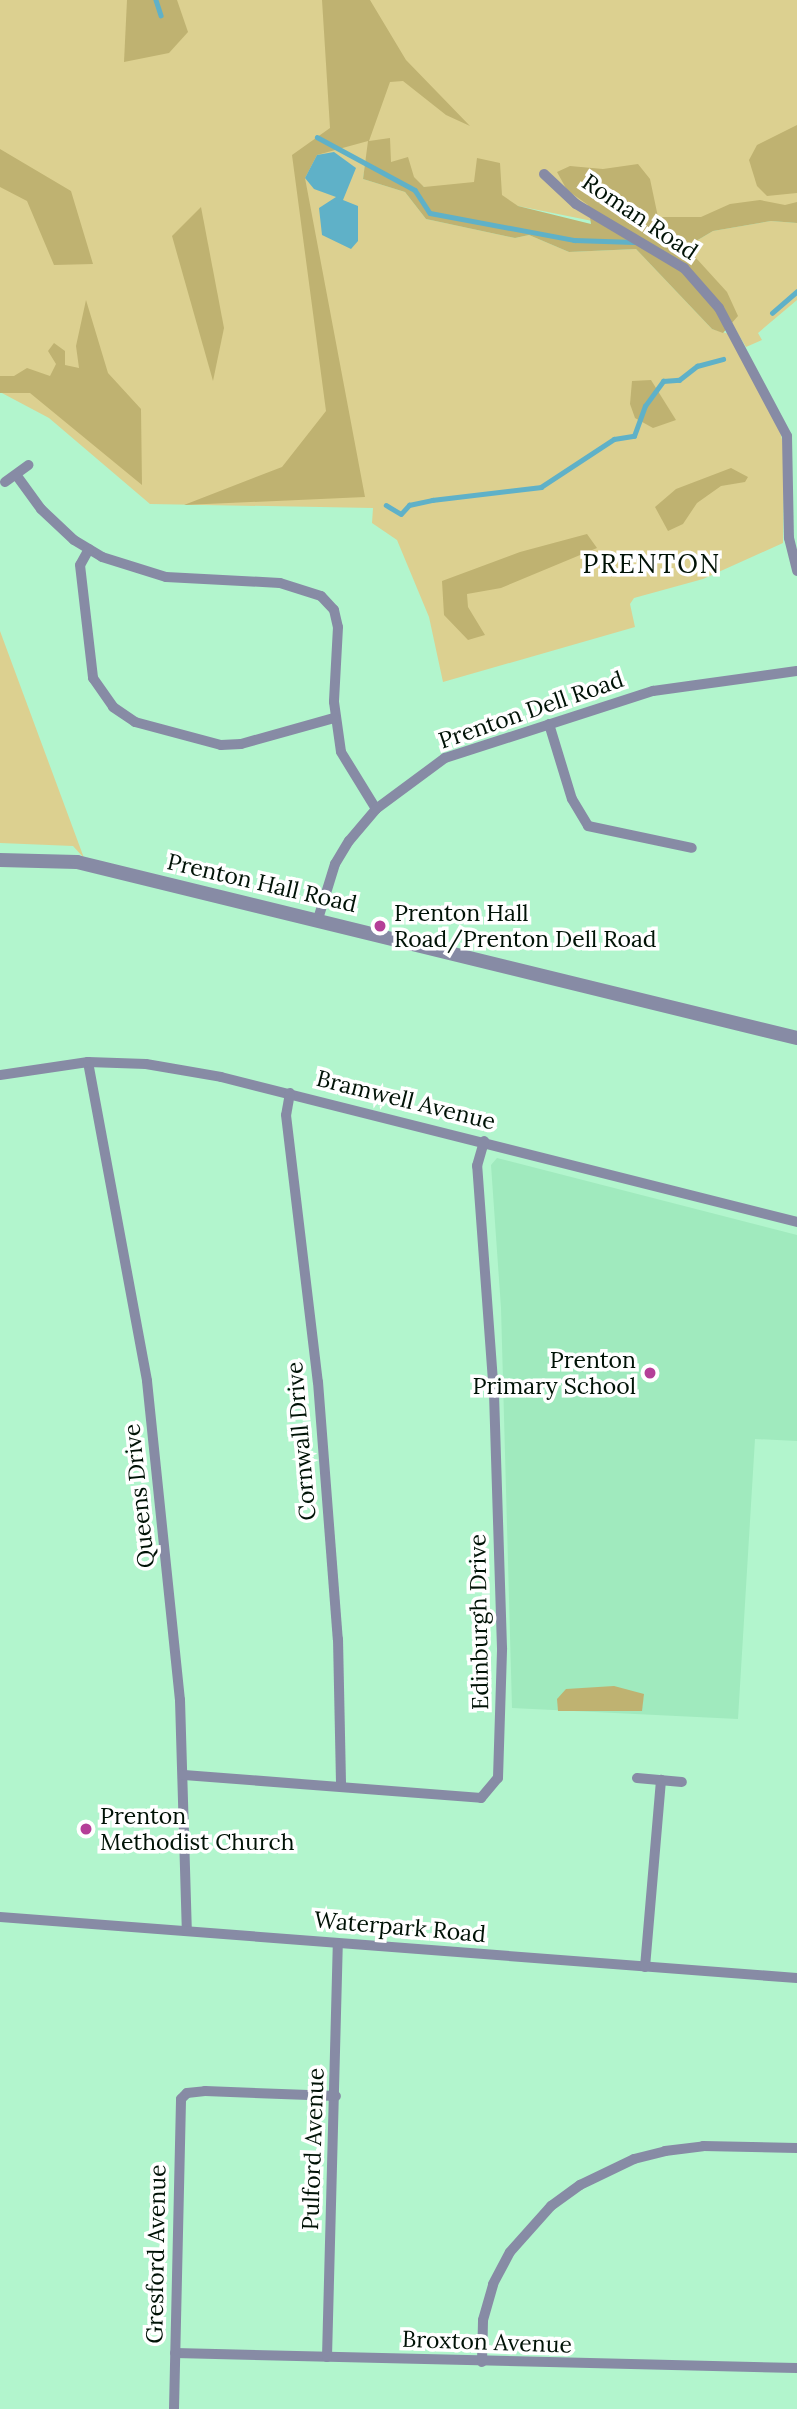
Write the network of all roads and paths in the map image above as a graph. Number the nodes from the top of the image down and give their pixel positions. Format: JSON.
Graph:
{"nodes":[{"id":1,"x":544,"y":174,"type":"dead end"},
{"id":2,"x":28,"y":465,"type":"dead end"},
{"id":3,"x":17,"y":476,"type":"junction"},
{"id":4,"x":5,"y":482,"type":"dead end"},
{"id":5,"x":89,"y":549,"type":"junction"},
{"id":6,"x":797,"y":570,"type":"edge"},
{"id":7,"x":797,"y":671,"type":"edge"},
{"id":8,"x":334,"y":718,"type":"junction"},
{"id":9,"x":549,"y":724,"type":"junction"},
{"id":10,"x":376,"y":808,"type":"junction"},
{"id":11,"x":692,"y":848,"type":"dead end"},
{"id":12,"x":0,"y":860,"type":"edge"},
{"id":13,"x":318,"y":919,"type":"junction"},
{"id":14,"x":797,"y":1038,"type":"edge"},
{"id":15,"x":88,"y":1062,"type":"junction"},
{"id":16,"x":0,"y":1075,"type":"edge"},
{"id":17,"x":290,"y":1093,"type":"junction"},
{"id":18,"x":484,"y":1141,"type":"junction"},
{"id":19,"x":797,"y":1222,"type":"edge"},
{"id":20,"x":184,"y":1775,"type":"junction"},
{"id":21,"x":637,"y":1779,"type":"dead end"},
{"id":22,"x":661,"y":1780,"type":"junction"},
{"id":23,"x":682,"y":1782,"type":"dead end"},
{"id":24,"x":341,"y":1787,"type":"junction"},
{"id":25,"x":0,"y":1917,"type":"edge"},
{"id":26,"x":187,"y":1931,"type":"junction"},
{"id":27,"x":338,"y":1943,"type":"junction"},
{"id":28,"x":645,"y":1967,"type":"junction"},
{"id":29,"x":797,"y":1978,"type":"edge"},
{"id":30,"x":336,"y":2096,"type":"junction"},
{"id":31,"x":797,"y":2148,"type":"edge"},
{"id":32,"x":175,"y":2353,"type":"junction"},
{"id":33,"x":327,"y":2357,"type":"junction"},
{"id":34,"x":482,"y":2362,"type":"junction"},
{"id":35,"x":797,"y":2368,"type":"edge"},
{"id":36,"x":174,"y":2409,"type":"edge"}],
"edges":[{"from":1,"to":6,"type":"street","name":"Roman Road"},
{"from":2,"to":3,"type":"street"},
{"from":3,"to":4,"type":"street"},
{"from":3,"to":5,"type":"street"},
{"from":5,"to":8,"type":"street"},
{"from":5,"to":8,"type":"street"},
{"from":7,"to":9,"type":"street","name":"Prenton Dell Road"},
{"from":8,"to":10,"type":"street"},
{"from":9,"to":10,"type":"street","name":"Prenton Dell Road"},
{"from":9,"to":11,"type":"street"},
{"from":10,"to":13,"type":"street","name":"Prenton Dell Road"},
{"from":12,"to":13,"type":"street","name":"Prenton Hall Road"},
{"from":13,"to":14,"type":"street","name":"Prenton Hall Road"},
{"from":15,"to":16,"type":"street","name":"Bramwell Avenue"},
{"from":15,"to":17,"type":"street","name":"Bramwell Avenue"},
{"from":15,"to":20,"type":"street","name":"Queens Drive"},
{"from":17,"to":18,"type":"street","name":"Bramwell Avenue"},
{"from":17,"to":24,"type":"street","name":"Cornwall Drive"},
{"from":18,"to":19,"type":"street","name":"Bramwell Avenue"},
{"from":18,"to":24,"type":"street","name":"Edinburgh Drive"},
{"from":20,"to":24,"type":"street","name":"Edinburgh Drive"},
{"from":20,"to":26,"type":"street","name":"Queens Drive"},
{"from":21,"to":22,"type":"street"},
{"from":22,"to":23,"type":"street"},
{"from":22,"to":28,"type":"street"},
{"from":25,"to":26,"type":"street","name":"Waterpark Road"},
{"from":26,"to":27,"type":"street","name":"Waterpark Road"},
{"from":27,"to":28,"type":"street","name":"Waterpark Road"},
{"from":27,"to":30,"type":"street","name":"Pulford Avenue"},
{"from":28,"to":29,"type":"street","name":"Waterpark Road"},
{"from":30,"to":32,"type":"street","name":"Gresford Avenue"},
{"from":30,"to":33,"type":"street","name":"Pulford Avenue"},
{"from":31,"to":34,"type":"street"},
{"from":32,"to":33,"type":"street","name":"Broxton Avenue"},
{"from":32,"to":36,"type":"street","name":"Gresford Avenue"},
{"from":33,"to":34,"type":"street","name":"Broxton Avenue"},
{"from":34,"to":35,"type":"street","name":"Broxton Avenue"}]}
